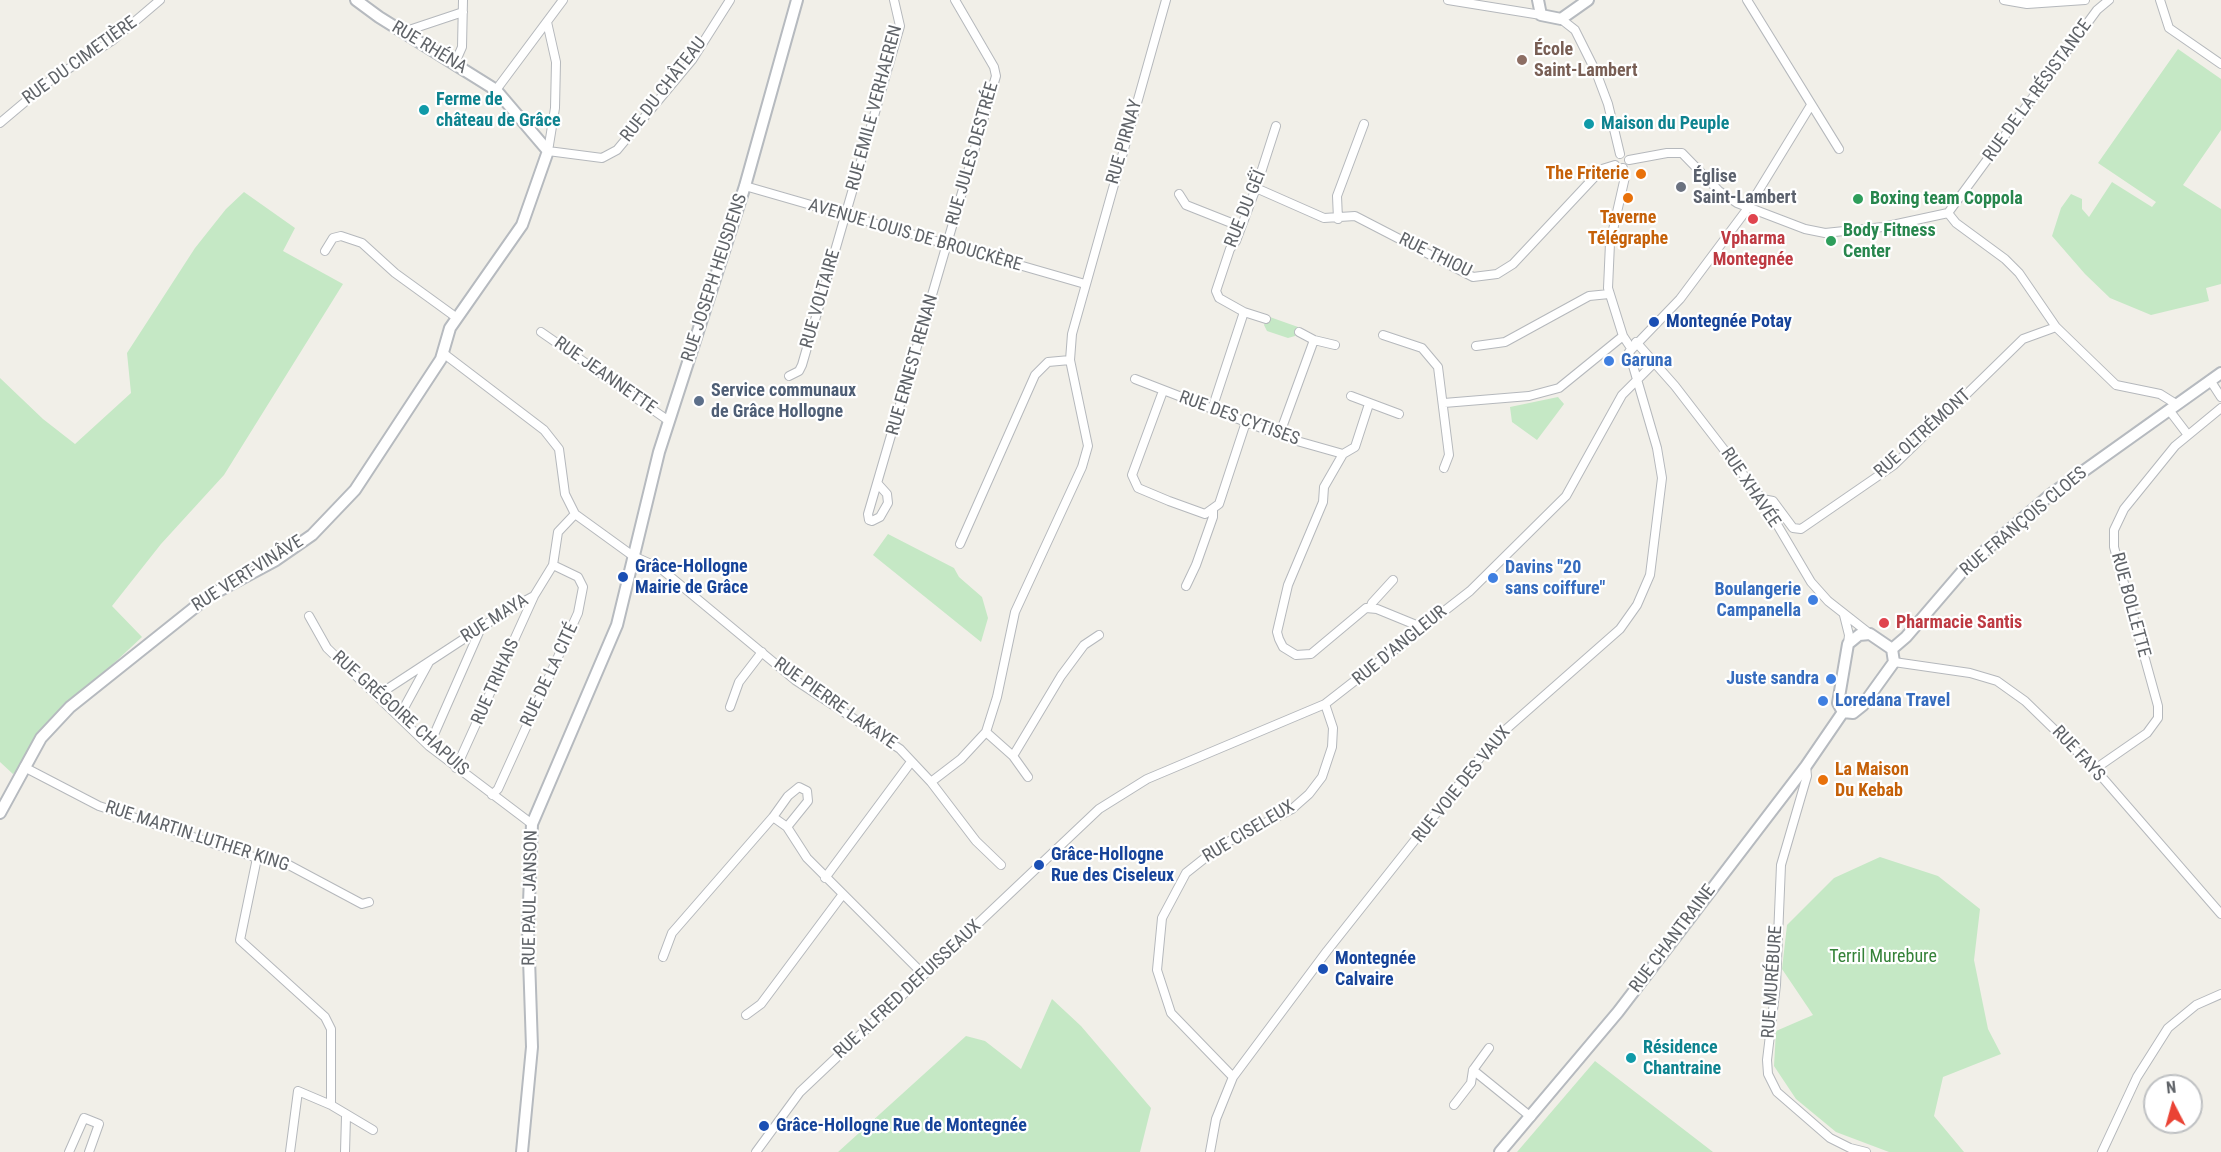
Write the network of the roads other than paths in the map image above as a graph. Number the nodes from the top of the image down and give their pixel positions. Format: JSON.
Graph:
{"nodes":[{"id":1,"x":160,"y":0,"type":"edge"},
{"id":2,"x":356,"y":0,"type":"edge"},
{"id":3,"x":463,"y":0,"type":"edge"},
{"id":4,"x":563,"y":0,"type":"edge"},
{"id":5,"x":730,"y":0,"type":"edge"},
{"id":6,"x":797,"y":0,"type":"edge"},
{"id":7,"x":894,"y":0,"type":"edge"},
{"id":8,"x":955,"y":0,"type":"edge"},
{"id":9,"x":1166,"y":0,"type":"edge"},
{"id":10,"x":1448,"y":0,"type":"edge"},
{"id":11,"x":1538,"y":0,"type":"edge"},
{"id":12,"x":1588,"y":0,"type":"edge"},
{"id":13,"x":1747,"y":0,"type":"edge"},
{"id":14,"x":2004,"y":0,"type":"edge"},
{"id":15,"x":2086,"y":0,"type":"edge"},
{"id":16,"x":2109,"y":0,"type":"edge"},
{"id":17,"x":2160,"y":0,"type":"edge"},
{"id":18,"x":2097,"y":10,"type":"junction"},
{"id":19,"x":463,"y":12,"type":"junction"},
{"id":20,"x":1542,"y":15,"type":"junction"},
{"id":21,"x":1561,"y":19,"type":"junction"},
{"id":22,"x":547,"y":22,"type":"junction"},
{"id":23,"x":403,"y":32,"type":"junction"},
{"id":24,"x":456,"y":63,"type":"junction"},
{"id":25,"x":2221,"y":63,"type":"edge"},
{"id":26,"x":496,"y":90,"type":"junction"},
{"id":27,"x":1811,"y":105,"type":"junction"},
{"id":28,"x":0,"y":123,"type":"edge"},
{"id":29,"x":1364,"y":124,"type":"dead end"},
{"id":30,"x":1276,"y":126,"type":"dead end"},
{"id":31,"x":1839,"y":150,"type":"dead end"},
{"id":32,"x":548,"y":151,"type":"junction"},
{"id":33,"x":1620,"y":154,"type":"junction"},
{"id":34,"x":1629,"y":160,"type":"junction"},
{"id":35,"x":1619,"y":166,"type":"junction"},
{"id":36,"x":745,"y":186,"type":"junction"},
{"id":37,"x":1256,"y":188,"type":"junction"},
{"id":38,"x":1179,"y":194,"type":"dead end"},
{"id":39,"x":1748,"y":208,"type":"junction"},
{"id":40,"x":1948,"y":213,"type":"junction"},
{"id":41,"x":845,"y":216,"type":"junction"},
{"id":42,"x":1338,"y":219,"type":"junction"},
{"id":43,"x":1239,"y":226,"type":"junction"},
{"id":44,"x":947,"y":246,"type":"junction"},
{"id":45,"x":326,"y":251,"type":"dead end"},
{"id":46,"x":1085,"y":285,"type":"junction"},
{"id":47,"x":1609,"y":294,"type":"junction"},
{"id":48,"x":1244,"y":312,"type":"junction"},
{"id":49,"x":457,"y":318,"type":"junction"},
{"id":50,"x":1266,"y":319,"type":"dead end"},
{"id":51,"x":2056,"y":327,"type":"junction"},
{"id":52,"x":541,"y":332,"type":"dead end"},
{"id":53,"x":1299,"y":332,"type":"dead end"},
{"id":54,"x":1383,"y":335,"type":"dead end"},
{"id":55,"x":1623,"y":336,"type":"junction"},
{"id":56,"x":1314,"y":340,"type":"junction"},
{"id":57,"x":1335,"y":345,"type":"dead end"},
{"id":58,"x":1476,"y":346,"type":"dead end"},
{"id":59,"x":1632,"y":347,"type":"junction"},
{"id":60,"x":443,"y":353,"type":"junction"},
{"id":61,"x":1070,"y":360,"type":"junction"},
{"id":62,"x":1653,"y":364,"type":"junction"},
{"id":63,"x":2221,"y":373,"type":"edge"},
{"id":64,"x":789,"y":376,"type":"dead end"},
{"id":65,"x":1637,"y":378,"type":"junction"},
{"id":66,"x":1135,"y":380,"type":"dead end"},
{"id":67,"x":2210,"y":380,"type":"junction"},
{"id":68,"x":1163,"y":391,"type":"junction"},
{"id":69,"x":1352,"y":396,"type":"dead end"},
{"id":70,"x":2221,"y":397,"type":"edge"},
{"id":71,"x":1444,"y":403,"type":"junction"},
{"id":72,"x":1369,"y":404,"type":"junction"},
{"id":73,"x":2172,"y":407,"type":"junction"},
{"id":74,"x":2221,"y":408,"type":"edge"},
{"id":75,"x":1212,"y":409,"type":"junction"},
{"id":76,"x":1399,"y":414,"type":"dead end"},
{"id":77,"x":669,"y":421,"type":"junction"},
{"id":78,"x":1246,"y":422,"type":"junction"},
{"id":79,"x":1280,"y":433,"type":"junction"},
{"id":80,"x":2188,"y":435,"type":"junction"},
{"id":81,"x":1343,"y":454,"type":"junction"},
{"id":82,"x":1444,"y":468,"type":"dead end"},
{"id":83,"x":878,"y":484,"type":"dead end"},
{"id":84,"x":1762,"y":499,"type":"junction"},
{"id":85,"x":1213,"y":509,"type":"junction"},
{"id":86,"x":575,"y":514,"type":"junction"},
{"id":87,"x":960,"y":544,"type":"dead end"},
{"id":88,"x":633,"y":556,"type":"junction"},
{"id":89,"x":553,"y":566,"type":"junction"},
{"id":90,"x":1393,"y":580,"type":"dead end"},
{"id":91,"x":1186,"y":586,"type":"dead end"},
{"id":92,"x":534,"y":596,"type":"junction"},
{"id":93,"x":1370,"y":608,"type":"junction"},
{"id":94,"x":1844,"y":615,"type":"junction"},
{"id":95,"x":309,"y":616,"type":"dead end"},
{"id":96,"x":1421,"y":627,"type":"junction"},
{"id":97,"x":481,"y":629,"type":"junction"},
{"id":98,"x":1870,"y":634,"type":"junction"},
{"id":99,"x":1099,"y":635,"type":"dead end"},
{"id":100,"x":1848,"y":644,"type":"junction"},
{"id":101,"x":1893,"y":649,"type":"junction"},
{"id":102,"x":762,"y":652,"type":"junction"},
{"id":103,"x":430,"y":660,"type":"junction"},
{"id":104,"x":1894,"y":662,"type":"junction"},
{"id":105,"x":378,"y":695,"type":"junction"},
{"id":106,"x":1325,"y":704,"type":"junction"},
{"id":107,"x":730,"y":707,"type":"dead end"},
{"id":108,"x":1843,"y":712,"type":"junction"},
{"id":109,"x":399,"y":717,"type":"junction"},
{"id":110,"x":986,"y":732,"type":"junction"},
{"id":111,"x":429,"y":746,"type":"junction"},
{"id":112,"x":1014,"y":756,"type":"junction"},
{"id":113,"x":911,"y":762,"type":"junction"},
{"id":114,"x":1808,"y":762,"type":"junction"},
{"id":115,"x":24,"y":767,"type":"junction"},
{"id":116,"x":456,"y":768,"type":"junction"},
{"id":117,"x":2095,"y":769,"type":"junction"},
{"id":118,"x":1028,"y":777,"type":"dead end"},
{"id":119,"x":931,"y":782,"type":"junction"},
{"id":120,"x":492,"y":795,"type":"junction"},
{"id":121,"x":0,"y":813,"type":"edge"},
{"id":122,"x":773,"y":817,"type":"junction"},
{"id":123,"x":532,"y":824,"type":"junction"},
{"id":124,"x":787,"y":826,"type":"junction"},
{"id":125,"x":1071,"y":837,"type":"joint"},
{"id":126,"x":257,"y":858,"type":"junction"},
{"id":127,"x":1001,"y":865,"type":"dead end"},
{"id":128,"x":825,"y":878,"type":"junction"},
{"id":129,"x":843,"y":894,"type":"junction"},
{"id":130,"x":369,"y":902,"type":"dead end"},
{"id":131,"x":2221,"y":914,"type":"edge"},
{"id":132,"x":663,"y":957,"type":"dead end"},
{"id":133,"x":923,"y":974,"type":"junction"},
{"id":134,"x":2221,"y":994,"type":"edge"},
{"id":135,"x":746,"y":1015,"type":"dead end"},
{"id":136,"x":1489,"y":1048,"type":"dead end"},
{"id":137,"x":1473,"y":1070,"type":"junction"},
{"id":138,"x":1233,"y":1077,"type":"junction"},
{"id":139,"x":332,"y":1105,"type":"junction"},
{"id":140,"x":1454,"y":1105,"type":"dead end"},
{"id":141,"x":346,"y":1116,"type":"junction"},
{"id":142,"x":1531,"y":1117,"type":"junction"},
{"id":143,"x":373,"y":1130,"type":"dead end"},
{"id":144,"x":69,"y":1152,"type":"edge"},
{"id":145,"x":89,"y":1152,"type":"edge"},
{"id":146,"x":290,"y":1152,"type":"edge"},
{"id":147,"x":345,"y":1152,"type":"edge"},
{"id":148,"x":522,"y":1152,"type":"edge"},
{"id":149,"x":756,"y":1152,"type":"edge"},
{"id":150,"x":1210,"y":1152,"type":"edge"},
{"id":151,"x":1500,"y":1152,"type":"edge"},
{"id":152,"x":1866,"y":1152,"type":"edge"},
{"id":153,"x":2102,"y":1152,"type":"edge"}],
"edges":[{"from":1,"to":28,"type":"street","name":"RUE DU CIMETIÈRE"},
{"from":2,"to":23,"type":"street","name":"RUE RHÉNA"},
{"from":3,"to":19,"type":"street"},
{"from":4,"to":22,"type":"street"},
{"from":5,"to":32,"type":"street","name":"RUE DU CHÂTEAU"},
{"from":6,"to":36,"type":"street","name":"RUE JOSEPH HEUSDENS"},
{"from":7,"to":41,"type":"street","name":"RUE EMILE VERHAEREN"},
{"from":8,"to":44,"type":"street","name":"RUE JULES DESTRÉE"},
{"from":9,"to":46,"type":"street","name":"RUE PIRNAY"},
{"from":10,"to":20,"type":"street"},
{"from":11,"to":20,"type":"street"},
{"from":12,"to":21,"type":"street"},
{"from":13,"to":27,"type":"street"},
{"from":14,"to":15,"type":"street"},
{"from":15,"to":18,"type":"street"},
{"from":16,"to":18,"type":"street","name":"RUE DE LA RÉSISTANCE"},
{"from":17,"to":25,"type":"street"},
{"from":18,"to":40,"type":"street","name":"RUE DE LA RÉSISTANCE"},
{"from":19,"to":23,"type":"street"},
{"from":19,"to":24,"type":"street"},
{"from":20,"to":21,"type":"street"},
{"from":21,"to":33,"type":"street"},
{"from":22,"to":26,"type":"street"},
{"from":22,"to":32,"type":"street"},
{"from":23,"to":24,"type":"street","name":"RUE RHÉNA"},
{"from":24,"to":26,"type":"street","name":"RUE RHÉNA"},
{"from":26,"to":32,"type":"street","name":"RUE RHÉNA"},
{"from":27,"to":31,"type":"street"},
{"from":27,"to":39,"type":"street"},
{"from":29,"to":42,"type":"street"},
{"from":30,"to":37,"type":"street","name":"RUE DU GÉÏ"},
{"from":32,"to":49,"type":"street","name":"RUE VERT-VINÂVE"},
{"from":33,"to":34,"type":"street"},
{"from":33,"to":35,"type":"street"},
{"from":34,"to":35,"type":"street"},
{"from":34,"to":39,"type":"street"},
{"from":35,"to":42,"type":"street","name":"RUE THIOU"},
{"from":35,"to":47,"type":"street"},
{"from":36,"to":41,"type":"street","name":"AVENUE LOUIS DE BROUCKÈRE"},
{"from":36,"to":77,"type":"street","name":"RUE JOSEPH HEUSDENS"},
{"from":37,"to":42,"type":"street","name":"RUE THIOU"},
{"from":37,"to":43,"type":"street","name":"RUE DU GÉÏ"},
{"from":38,"to":43,"type":"street"},
{"from":39,"to":40,"type":"street"},
{"from":39,"to":59,"type":"street"},
{"from":40,"to":51,"type":"street"},
{"from":41,"to":44,"type":"street","name":"AVENUE LOUIS DE BROUCKÈRE"},
{"from":41,"to":64,"type":"street","name":"RUE VOLTAIRE"},
{"from":43,"to":48,"type":"street","name":"RUE DU GÉÏ"},
{"from":44,"to":46,"type":"street","name":"AVENUE LOUIS DE BROUCKÈRE"},
{"from":44,"to":83,"type":"street","name":"RUE ERNEST RENAN"},
{"from":45,"to":49,"type":"street"},
{"from":46,"to":61,"type":"street","name":"RUE PIRNAY"},
{"from":47,"to":55,"type":"street"},
{"from":47,"to":58,"type":"street"},
{"from":48,"to":50,"type":"street"},
{"from":48,"to":75,"type":"street"},
{"from":49,"to":60,"type":"street","name":"RUE VERT-VINÂVE"},
{"from":51,"to":73,"type":"street"},
{"from":51,"to":84,"type":"street","name":"RUE OLTRÉMONT"},
{"from":52,"to":77,"type":"street","name":"RUE JEANNETTE"},
{"from":53,"to":56,"type":"street"},
{"from":54,"to":71,"type":"street"},
{"from":55,"to":59,"type":"street"},
{"from":55,"to":71,"type":"street"},
{"from":56,"to":57,"type":"street"},
{"from":56,"to":79,"type":"street"},
{"from":59,"to":62,"type":"street","name":"RUE XHAVÉE"},
{"from":59,"to":65,"type":"street","name":"RUE VOIE DES VAUX"},
{"from":60,"to":86,"type":"street"},
{"from":60,"to":115,"type":"street","name":"RUE VERT-VINÂVE"},
{"from":61,"to":87,"type":"street"},
{"from":61,"to":110,"type":"street","name":"RUE PIRNAY"},
{"from":62,"to":65,"type":"street","name":"RUE D'ANGLEUR"},
{"from":62,"to":84,"type":"street","name":"RUE XHAVÉE"},
{"from":63,"to":67,"type":"street","name":"RUE FRANÇOIS CLOES"},
{"from":65,"to":96,"type":"street","name":"RUE D'ANGLEUR"},
{"from":65,"to":138,"type":"street","name":"RUE VOIE DES VAUX"},
{"from":66,"to":68,"type":"street","name":"RUE DES CYTISES"},
{"from":67,"to":70,"type":"street"},
{"from":67,"to":73,"type":"street","name":"RUE FRANÇOIS CLOES"},
{"from":68,"to":75,"type":"street","name":"RUE DES CYTISES"},
{"from":68,"to":85,"type":"street"},
{"from":69,"to":72,"type":"street"},
{"from":71,"to":82,"type":"street"},
{"from":72,"to":76,"type":"street"},
{"from":72,"to":81,"type":"street"},
{"from":73,"to":80,"type":"street"},
{"from":73,"to":101,"type":"street","name":"RUE FRANÇOIS CLOES"},
{"from":74,"to":80,"type":"street","name":"RUE BOLLETTE"},
{"from":75,"to":78,"type":"street","name":"RUE DES CYTISES"},
{"from":77,"to":88,"type":"street","name":"RUE JOSEPH HEUSDENS"},
{"from":78,"to":79,"type":"street","name":"RUE DES CYTISES"},
{"from":78,"to":85,"type":"street"},
{"from":79,"to":81,"type":"street","name":"RUE DES CYTISES"},
{"from":80,"to":117,"type":"street","name":"RUE BOLLETTE"},
{"from":81,"to":93,"type":"street"},
{"from":84,"to":94,"type":"street","name":"RUE XHAVÉE"},
{"from":85,"to":91,"type":"street"},
{"from":86,"to":88,"type":"street","name":"RUE PIERRE LAKAYE"},
{"from":86,"to":89,"type":"street","name":"RUE MAYA"},
{"from":88,"to":102,"type":"street","name":"RUE PIERRE LAKAYE"},
{"from":88,"to":123,"type":"street","name":"RUE PAUL JANSON"},
{"from":89,"to":92,"type":"street","name":"RUE MAYA"},
{"from":89,"to":120,"type":"street","name":"RUE DE LA CITÉ"},
{"from":90,"to":93,"type":"street"},
{"from":92,"to":97,"type":"street","name":"RUE MAYA"},
{"from":92,"to":116,"type":"street","name":"RUE TRIHAIS"},
{"from":93,"to":96,"type":"street"},
{"from":94,"to":98,"type":"street","name":"RUE XHAVÉE"},
{"from":94,"to":100,"type":"street"},
{"from":95,"to":105,"type":"street","name":"RUE GRÉGOIRE CHAPUIS"},
{"from":96,"to":106,"type":"street","name":"RUE D'ANGLEUR"},
{"from":97,"to":103,"type":"street","name":"RUE MAYA"},
{"from":97,"to":111,"type":"street"},
{"from":98,"to":100,"type":"street"},
{"from":98,"to":101,"type":"street"},
{"from":99,"to":112,"type":"street"},
{"from":100,"to":108,"type":"street"},
{"from":101,"to":104,"type":"street"},
{"from":102,"to":107,"type":"street","name":"RUE PIERRE LAKAYE"},
{"from":102,"to":113,"type":"street","name":"RUE PIERRE LAKAYE"},
{"from":103,"to":105,"type":"street","name":"RUE MAYA"},
{"from":103,"to":109,"type":"street"},
{"from":104,"to":108,"type":"street"},
{"from":104,"to":117,"type":"street","name":"RUE FAYS"},
{"from":105,"to":109,"type":"street","name":"RUE GRÉGOIRE CHAPUIS"},
{"from":106,"to":125,"type":"street","name":"RUE D'ANGLEUR"},
{"from":106,"to":138,"type":"street","name":"RUE CISELEUX"},
{"from":108,"to":114,"type":"street","name":"RUE CHANTRAINE"},
{"from":109,"to":111,"type":"street","name":"RUE GRÉGOIRE CHAPUIS"},
{"from":110,"to":112,"type":"street"},
{"from":110,"to":119,"type":"street"},
{"from":111,"to":116,"type":"street","name":"RUE GRÉGOIRE CHAPUIS"},
{"from":112,"to":118,"type":"street"},
{"from":113,"to":119,"type":"street","name":"RUE PIERRE LAKAYE"},
{"from":113,"to":128,"type":"street"},
{"from":114,"to":142,"type":"street","name":"RUE CHANTRAINE"},
{"from":114,"to":152,"type":"street","name":"RUE MURÉBURE"},
{"from":115,"to":121,"type":"street","name":"RUE VERT-VINÂVE"},
{"from":115,"to":126,"type":"street","name":"RUE MARTIN LUTHER KING"},
{"from":116,"to":120,"type":"street","name":"RUE GRÉGOIRE CHAPUIS"},
{"from":117,"to":131,"type":"street","name":"RUE FAYS"},
{"from":119,"to":127,"type":"street","name":"RUE PIERRE LAKAYE"},
{"from":120,"to":123,"type":"street","name":"RUE GRÉGOIRE CHAPUIS"},
{"from":122,"to":124,"type":"street"},
{"from":122,"to":124,"type":"street"},
{"from":122,"to":132,"type":"street"},
{"from":123,"to":148,"type":"street","name":"RUE PAUL JANSON"},
{"from":124,"to":128,"type":"street"},
{"from":125,"to":133,"type":"street","name":"RUE ALFRED DEFUISSEAUX"},
{"from":126,"to":130,"type":"street","name":"RUE MARTIN LUTHER KING"},
{"from":126,"to":139,"type":"street"},
{"from":128,"to":129,"type":"street"},
{"from":129,"to":133,"type":"street"},
{"from":129,"to":135,"type":"street"},
{"from":133,"to":149,"type":"street","name":"RUE ALFRED DEFUISSEAUX"},
{"from":134,"to":153,"type":"street"},
{"from":136,"to":137,"type":"street"},
{"from":137,"to":140,"type":"street"},
{"from":137,"to":142,"type":"street"},
{"from":138,"to":150,"type":"street","name":"RUE VOIE DES VAUX"},
{"from":139,"to":141,"type":"street"},
{"from":139,"to":146,"type":"street"},
{"from":141,"to":143,"type":"street"},
{"from":141,"to":147,"type":"street"},
{"from":142,"to":151,"type":"street","name":"RUE CHANTRAINE"},
{"from":144,"to":145,"type":"street"}]}
